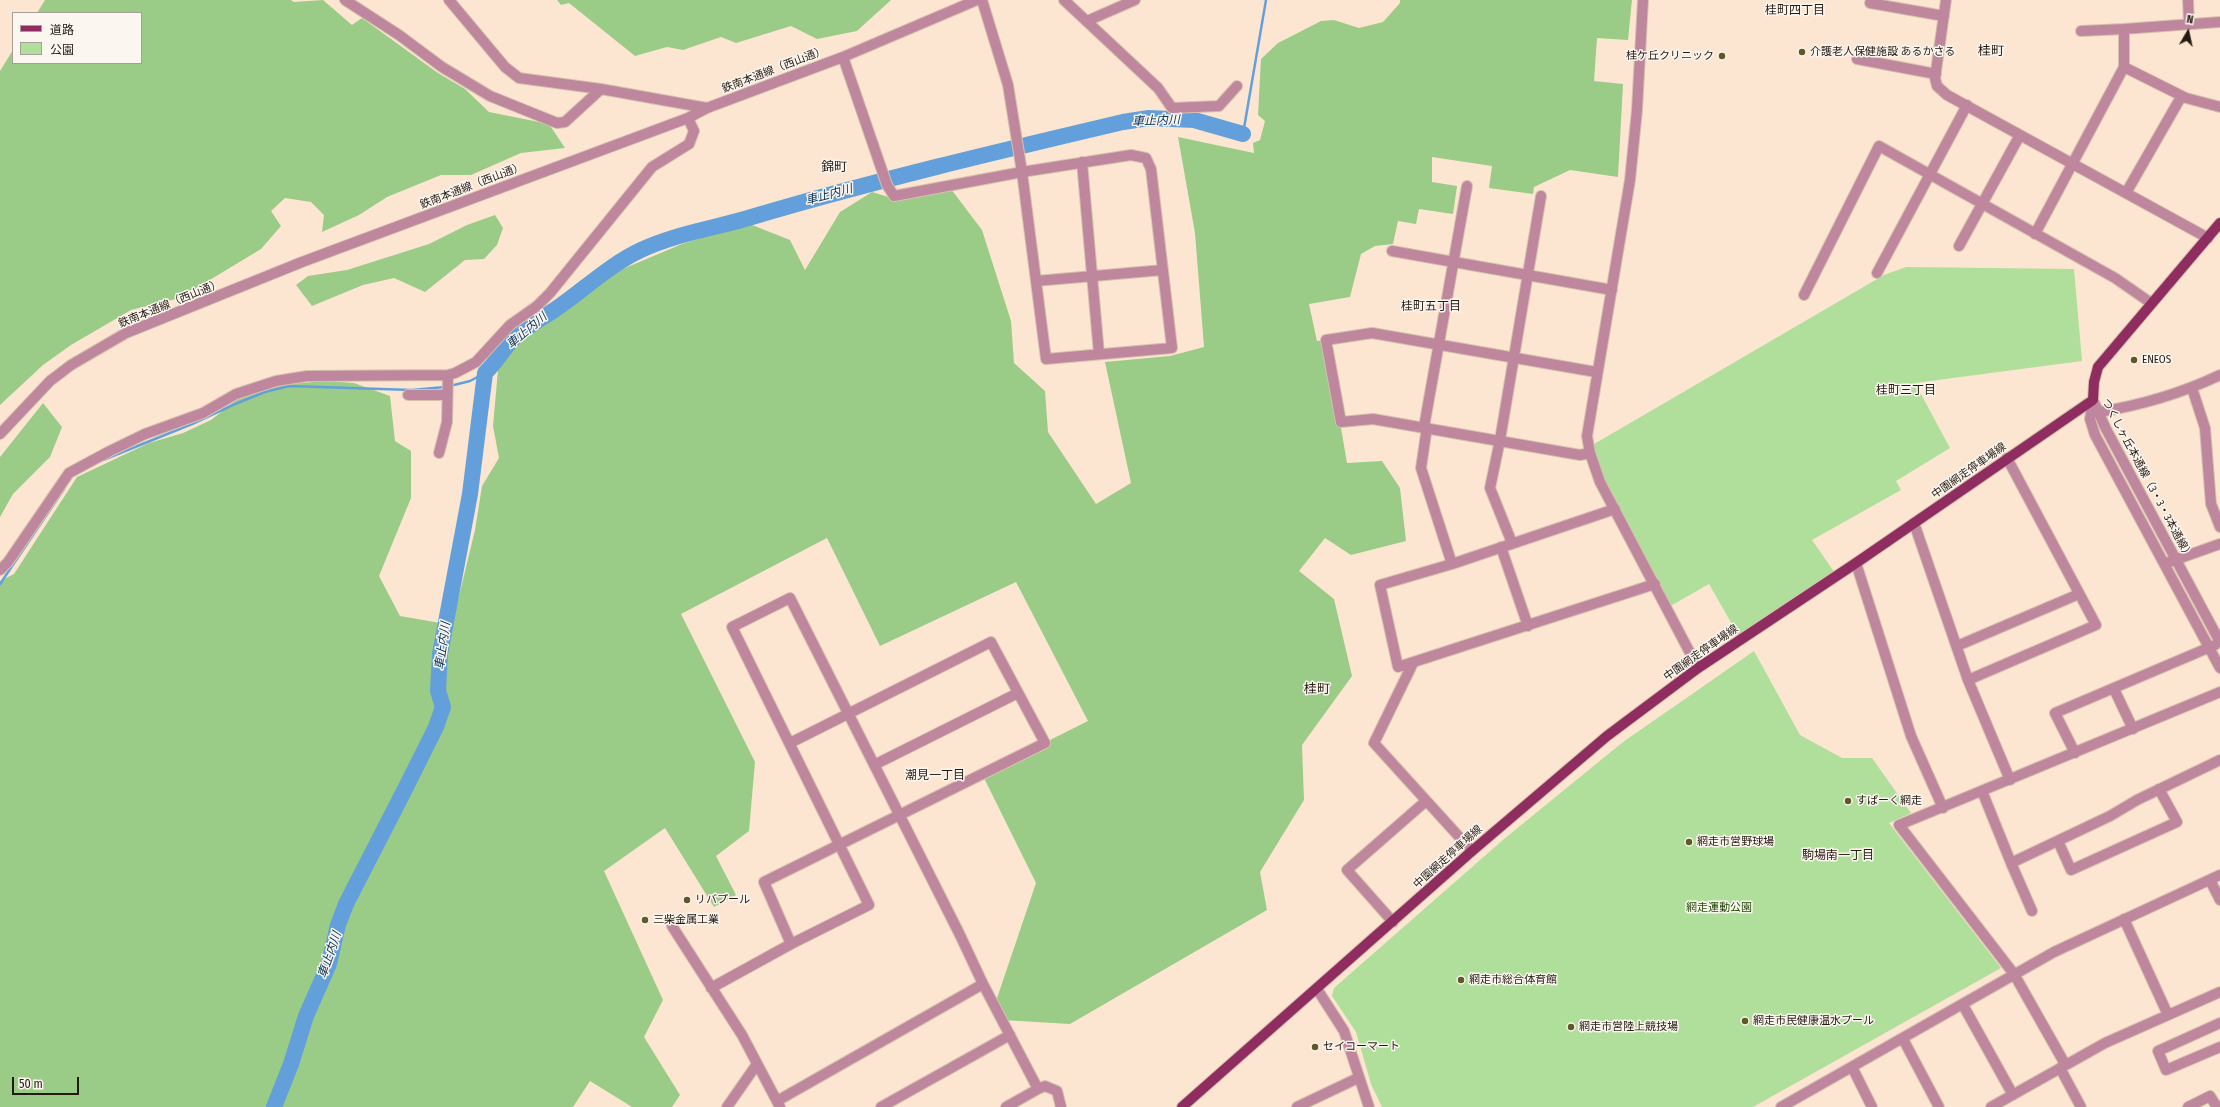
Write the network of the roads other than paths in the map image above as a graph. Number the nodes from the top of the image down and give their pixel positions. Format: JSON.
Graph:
{"nodes":[{"id":1,"x":345,"y":0,"type":"edge"},
{"id":2,"x":449,"y":0,"type":"edge"},
{"id":3,"x":977,"y":0,"type":"edge"},
{"id":4,"x":982,"y":0,"type":"edge"},
{"id":5,"x":1064,"y":0,"type":"edge"},
{"id":6,"x":1135,"y":0,"type":"edge"},
{"id":7,"x":1643,"y":0,"type":"edge"},
{"id":8,"x":1946,"y":0,"type":"edge"},
{"id":9,"x":2188,"y":0,"type":"edge"},
{"id":10,"x":1870,"y":3,"type":"dead end"},
{"id":11,"x":1944,"y":16,"type":"junction"},
{"id":12,"x":1087,"y":21,"type":"junction"},
{"id":13,"x":2220,"y":22,"type":"edge"},
{"id":14,"x":2189,"y":23,"type":"junction"},
{"id":15,"x":2124,"y":29,"type":"junction"},
{"id":16,"x":2081,"y":31,"type":"dead end"},
{"id":17,"x":843,"y":57,"type":"junction"},
{"id":18,"x":1857,"y":60,"type":"dead end"},
{"id":19,"x":2124,"y":67,"type":"junction"},
{"id":20,"x":1936,"y":74,"type":"junction"},
{"id":21,"x":1237,"y":86,"type":"dead end"},
{"id":22,"x":602,"y":89,"type":"junction"},
{"id":23,"x":2181,"y":96,"type":"junction"},
{"id":24,"x":1967,"y":105,"type":"junction"},
{"id":25,"x":707,"y":108,"type":"junction"},
{"id":26,"x":2220,"y":108,"type":"edge"},
{"id":27,"x":688,"y":118,"type":"junction"},
{"id":28,"x":2020,"y":135,"type":"junction"},
{"id":29,"x":1082,"y":162,"type":"junction"},
{"id":30,"x":2072,"y":163,"type":"junction"},
{"id":31,"x":1022,"y":172,"type":"junction"},
{"id":32,"x":1929,"y":176,"type":"junction"},
{"id":33,"x":1467,"y":186,"type":"dead end"},
{"id":34,"x":2126,"y":193,"type":"junction"},
{"id":35,"x":1541,"y":196,"type":"dead end"},
{"id":36,"x":1981,"y":205,"type":"junction"},
{"id":37,"x":2219,"y":225,"type":"edge"},
{"id":38,"x":2035,"y":234,"type":"junction"},
{"id":39,"x":2208,"y":238,"type":"junction"},
{"id":40,"x":1959,"y":246,"type":"dead end"},
{"id":41,"x":1392,"y":252,"type":"dead end"},
{"id":42,"x":1453,"y":262,"type":"junction"},
{"id":43,"x":1163,"y":270,"type":"junction"},
{"id":44,"x":1877,"y":273,"type":"dead end"},
{"id":45,"x":1528,"y":275,"type":"junction"},
{"id":46,"x":1092,"y":276,"type":"junction"},
{"id":47,"x":1036,"y":281,"type":"junction"},
{"id":48,"x":1612,"y":290,"type":"junction"},
{"id":49,"x":1804,"y":295,"type":"dead end"},
{"id":50,"x":2151,"y":303,"type":"junction"},
{"id":51,"x":1438,"y":343,"type":"junction"},
{"id":52,"x":1099,"y":354,"type":"junction"},
{"id":53,"x":1514,"y":357,"type":"junction"},
{"id":54,"x":1596,"y":372,"type":"junction"},
{"id":55,"x":2220,"y":375,"type":"edge"},
{"id":56,"x":447,"y":378,"type":"junction"},
{"id":57,"x":2192,"y":388,"type":"junction"},
{"id":58,"x":447,"y":394,"type":"junction"},
{"id":59,"x":408,"y":395,"type":"dead end"},
{"id":60,"x":2093,"y":400,"type":"junction"},
{"id":61,"x":2099,"y":412,"type":"junction"},
{"id":62,"x":1425,"y":427,"type":"junction"},
{"id":63,"x":2,"y":431,"type":"edge"},
{"id":64,"x":1500,"y":440,"type":"junction"},
{"id":65,"x":439,"y":453,"type":"dead end"},
{"id":66,"x":1590,"y":453,"type":"junction"},
{"id":67,"x":2007,"y":458,"type":"junction"},
{"id":68,"x":1615,"y":509,"type":"junction"},
{"id":69,"x":1914,"y":523,"type":"junction"},
{"id":70,"x":2220,"y":527,"type":"edge"},
{"id":71,"x":1512,"y":543,"type":"junction"},
{"id":72,"x":2220,"y":544,"type":"edge"},
{"id":73,"x":1502,"y":547,"type":"junction"},
{"id":74,"x":2175,"y":559,"type":"junction"},
{"id":75,"x":1856,"y":563,"type":"junction"},
{"id":76,"x":1452,"y":564,"type":"junction"},
{"id":77,"x":2165,"y":564,"type":"junction"},
{"id":78,"x":0,"y":570,"type":"edge"},
{"id":79,"x":1655,"y":584,"type":"junction"},
{"id":80,"x":2080,"y":594,"type":"junction"},
{"id":81,"x":1528,"y":626,"type":"junction"},
{"id":82,"x":2220,"y":642,"type":"edge"},
{"id":83,"x":1956,"y":646,"type":"junction"},
{"id":84,"x":2209,"y":647,"type":"junction"},
{"id":85,"x":1413,"y":663,"type":"junction"},
{"id":86,"x":1698,"y":668,"type":"junction"},
{"id":87,"x":2220,"y":668,"type":"edge"},
{"id":88,"x":1968,"y":680,"type":"junction"},
{"id":89,"x":2114,"y":689,"type":"junction"},
{"id":90,"x":2220,"y":692,"type":"edge"},
{"id":91,"x":1018,"y":693,"type":"junction"},
{"id":92,"x":849,"y":713,"type":"junction"},
{"id":93,"x":2133,"y":730,"type":"junction"},
{"id":94,"x":790,"y":743,"type":"junction"},
{"id":95,"x":2075,"y":753,"type":"junction"},
{"id":96,"x":2220,"y":760,"type":"edge"},
{"id":97,"x":874,"y":764,"type":"junction"},
{"id":98,"x":2010,"y":780,"type":"junction"},
{"id":99,"x":2159,"y":789,"type":"junction"},
{"id":100,"x":1982,"y":792,"type":"junction"},
{"id":101,"x":1426,"y":801,"type":"junction"},
{"id":102,"x":1943,"y":808,"type":"junction"},
{"id":103,"x":899,"y":815,"type":"junction"},
{"id":104,"x":2058,"y":841,"type":"junction"},
{"id":105,"x":840,"y":844,"type":"junction"},
{"id":106,"x":1472,"y":851,"type":"junction"},
{"id":107,"x":2011,"y":863,"type":"junction"},
{"id":108,"x":2220,"y":875,"type":"edge"},
{"id":109,"x":2210,"y":880,"type":"junction"},
{"id":110,"x":2220,"y":900,"type":"edge"},
{"id":111,"x":2032,"y":911,"type":"dead end"},
{"id":112,"x":2124,"y":919,"type":"junction"},
{"id":113,"x":1393,"y":922,"type":"junction"},
{"id":114,"x":672,"y":926,"type":"dead end"},
{"id":115,"x":791,"y":944,"type":"junction"},
{"id":116,"x":2014,"y":974,"type":"junction"},
{"id":117,"x":983,"y":984,"type":"junction"},
{"id":118,"x":711,"y":988,"type":"junction"},
{"id":119,"x":1317,"y":989,"type":"junction"},
{"id":120,"x":2220,"y":992,"type":"edge"},
{"id":121,"x":1963,"y":1005,"type":"junction"},
{"id":122,"x":2168,"y":1015,"type":"junction"},
{"id":123,"x":2220,"y":1023,"type":"edge"},
{"id":124,"x":1010,"y":1035,"type":"junction"},
{"id":125,"x":1902,"y":1039,"type":"junction"},
{"id":126,"x":2220,"y":1047,"type":"edge"},
{"id":127,"x":757,"y":1064,"type":"junction"},
{"id":128,"x":2062,"y":1066,"type":"junction"},
{"id":129,"x":1852,"y":1067,"type":"junction"},
{"id":130,"x":1358,"y":1078,"type":"junction"},
{"id":131,"x":1038,"y":1089,"type":"junction"},
{"id":132,"x":2012,"y":1095,"type":"junction"},
{"id":133,"x":779,"y":1104,"type":"edge"},
{"id":134,"x":727,"y":1107,"type":"edge"},
{"id":135,"x":881,"y":1107,"type":"edge"},
{"id":136,"x":1006,"y":1107,"type":"edge"},
{"id":137,"x":1061,"y":1107,"type":"edge"},
{"id":138,"x":1182,"y":1107,"type":"edge"},
{"id":139,"x":1297,"y":1107,"type":"edge"},
{"id":140,"x":1369,"y":1107,"type":"edge"},
{"id":141,"x":1781,"y":1107,"type":"edge"},
{"id":142,"x":1872,"y":1107,"type":"edge"},
{"id":143,"x":1939,"y":1107,"type":"edge"},
{"id":144,"x":1992,"y":1107,"type":"edge"},
{"id":145,"x":2081,"y":1107,"type":"edge"},
{"id":146,"x":2188,"y":1107,"type":"edge"},
{"id":147,"x":2217,"y":1107,"type":"edge"}],
"edges":[{"from":1,"to":22,"type":"street"},
{"from":2,"to":22,"type":"street"},
{"from":3,"to":17,"type":"street","name":"鉄南本通線（西山通）"},
{"from":4,"to":31,"type":"street"},
{"from":5,"to":12,"type":"street"},
{"from":6,"to":12,"type":"street"},
{"from":7,"to":48,"type":"street"},
{"from":8,"to":11,"type":"street"},
{"from":9,"to":14,"type":"street"},
{"from":10,"to":11,"type":"street"},
{"from":11,"to":20,"type":"street"},
{"from":12,"to":21,"type":"street"},
{"from":13,"to":14,"type":"street"},
{"from":14,"to":15,"type":"street"},
{"from":15,"to":16,"type":"street"},
{"from":15,"to":19,"type":"street"},
{"from":17,"to":25,"type":"street","name":"鉄南本通線（西山通）"},
{"from":17,"to":31,"type":"street"},
{"from":18,"to":20,"type":"street"},
{"from":19,"to":23,"type":"street"},
{"from":19,"to":30,"type":"street"},
{"from":20,"to":24,"type":"street"},
{"from":22,"to":25,"type":"street"},
{"from":23,"to":26,"type":"street"},
{"from":23,"to":34,"type":"street"},
{"from":24,"to":28,"type":"street"},
{"from":24,"to":32,"type":"street"},
{"from":25,"to":27,"type":"street","name":"鉄南本通線（西山通）"},
{"from":27,"to":56,"type":"street"},
{"from":27,"to":63,"type":"street","name":"鉄南本通線（西山通）"},
{"from":28,"to":30,"type":"street"},
{"from":28,"to":36,"type":"street"},
{"from":29,"to":31,"type":"street"},
{"from":29,"to":43,"type":"street"},
{"from":29,"to":46,"type":"street"},
{"from":30,"to":34,"type":"street"},
{"from":30,"to":38,"type":"street"},
{"from":31,"to":47,"type":"street"},
{"from":32,"to":36,"type":"street"},
{"from":32,"to":44,"type":"street"},
{"from":32,"to":49,"type":"street"},
{"from":33,"to":42,"type":"street"},
{"from":34,"to":39,"type":"street"},
{"from":35,"to":45,"type":"street"},
{"from":36,"to":38,"type":"street"},
{"from":36,"to":40,"type":"street"},
{"from":37,"to":39,"type":"main road"},
{"from":38,"to":50,"type":"street"},
{"from":39,"to":50,"type":"main road"},
{"from":41,"to":42,"type":"street"},
{"from":42,"to":45,"type":"street"},
{"from":42,"to":51,"type":"street"},
{"from":43,"to":46,"type":"street"},
{"from":43,"to":52,"type":"street"},
{"from":45,"to":48,"type":"street"},
{"from":45,"to":53,"type":"street"},
{"from":46,"to":47,"type":"street"},
{"from":46,"to":52,"type":"street"},
{"from":47,"to":52,"type":"street"},
{"from":48,"to":54,"type":"street"},
{"from":50,"to":60,"type":"main road"},
{"from":51,"to":53,"type":"street"},
{"from":51,"to":62,"type":"street"},
{"from":51,"to":62,"type":"street"},
{"from":53,"to":54,"type":"street"},
{"from":53,"to":64,"type":"street"},
{"from":54,"to":66,"type":"street"},
{"from":55,"to":57,"type":"street"},
{"from":56,"to":58,"type":"street"},
{"from":56,"to":78,"type":"street"},
{"from":57,"to":61,"type":"street"},
{"from":57,"to":70,"type":"street"},
{"from":58,"to":59,"type":"street"},
{"from":58,"to":65,"type":"street"},
{"from":60,"to":61,"type":"street","name":"つくしヶ丘本通線（3・3・3本通線）"},
{"from":60,"to":67,"type":"main road","name":"中園網走停車場線"},
{"from":60,"to":77,"type":"street","name":"つくしヶ丘本通線（3・3・3本通線）"},
{"from":61,"to":74,"type":"street","name":"つくしヶ丘本通線（3・3・3本通線）"},
{"from":62,"to":64,"type":"street"},
{"from":62,"to":76,"type":"street"},
{"from":64,"to":66,"type":"street"},
{"from":64,"to":71,"type":"street"},
{"from":66,"to":68,"type":"street"},
{"from":67,"to":69,"type":"main road","name":"中園網走停車場線"},
{"from":67,"to":80,"type":"street"},
{"from":68,"to":71,"type":"street"},
{"from":68,"to":79,"type":"street"},
{"from":69,"to":75,"type":"main road","name":"中園網走停車場線"},
{"from":69,"to":83,"type":"street"},
{"from":71,"to":73,"type":"street"},
{"from":72,"to":74,"type":"street"},
{"from":73,"to":76,"type":"street"},
{"from":73,"to":81,"type":"street"},
{"from":74,"to":77,"type":"street"},
{"from":74,"to":82,"type":"street","name":"つくしヶ丘本通線（3・3・3本通線）"},
{"from":75,"to":86,"type":"main road","name":"中園網走停車場線"},
{"from":75,"to":102,"type":"street"},
{"from":76,"to":85,"type":"street"},
{"from":77,"to":84,"type":"street","name":"つくしヶ丘本通線（3・3・3本通線）"},
{"from":79,"to":81,"type":"street"},
{"from":79,"to":86,"type":"street"},
{"from":80,"to":83,"type":"street"},
{"from":80,"to":88,"type":"street"},
{"from":81,"to":85,"type":"street"},
{"from":82,"to":84,"type":"street"},
{"from":83,"to":88,"type":"street"},
{"from":84,"to":87,"type":"street","name":"つくしヶ丘本通線（3・3・3本通線）"},
{"from":84,"to":89,"type":"street"},
{"from":85,"to":101,"type":"street"},
{"from":86,"to":106,"type":"main road","name":"中園網走停車場線"},
{"from":88,"to":98,"type":"street"},
{"from":89,"to":93,"type":"street"},
{"from":89,"to":95,"type":"street"},
{"from":90,"to":93,"type":"street"},
{"from":91,"to":92,"type":"street"},
{"from":91,"to":97,"type":"street"},
{"from":91,"to":103,"type":"street"},
{"from":92,"to":94,"type":"street"},
{"from":92,"to":94,"type":"street"},
{"from":92,"to":97,"type":"street"},
{"from":93,"to":95,"type":"street"},
{"from":94,"to":105,"type":"street"},
{"from":95,"to":98,"type":"street"},
{"from":96,"to":99,"type":"street"},
{"from":97,"to":103,"type":"street"},
{"from":98,"to":100,"type":"street"},
{"from":99,"to":104,"type":"street"},
{"from":99,"to":104,"type":"street"},
{"from":100,"to":102,"type":"street"},
{"from":100,"to":107,"type":"street"},
{"from":101,"to":106,"type":"street"},
{"from":101,"to":113,"type":"street"},
{"from":102,"to":116,"type":"street"},
{"from":103,"to":105,"type":"street"},
{"from":103,"to":117,"type":"street"},
{"from":104,"to":107,"type":"street"},
{"from":105,"to":115,"type":"street"},
{"from":105,"to":115,"type":"street"},
{"from":106,"to":113,"type":"main road","name":"中園網走停車場線"},
{"from":107,"to":111,"type":"street"},
{"from":108,"to":109,"type":"street"},
{"from":109,"to":110,"type":"street"},
{"from":109,"to":112,"type":"street"},
{"from":112,"to":116,"type":"street"},
{"from":112,"to":122,"type":"street"},
{"from":113,"to":119,"type":"main road","name":"中園網走停車場線"},
{"from":114,"to":118,"type":"street"},
{"from":115,"to":118,"type":"street"},
{"from":116,"to":121,"type":"street"},
{"from":116,"to":128,"type":"street"},
{"from":117,"to":124,"type":"street"},
{"from":117,"to":133,"type":"street"},
{"from":118,"to":127,"type":"street"},
{"from":119,"to":130,"type":"street"},
{"from":119,"to":138,"type":"main road","name":"中園網走停車場線"},
{"from":120,"to":122,"type":"street"},
{"from":121,"to":125,"type":"street"},
{"from":121,"to":132,"type":"street"},
{"from":122,"to":128,"type":"street"},
{"from":123,"to":126,"type":"street"},
{"from":124,"to":131,"type":"street"},
{"from":124,"to":135,"type":"street"},
{"from":125,"to":129,"type":"street"},
{"from":125,"to":143,"type":"street"},
{"from":127,"to":133,"type":"street"},
{"from":127,"to":134,"type":"street"},
{"from":128,"to":132,"type":"street"},
{"from":128,"to":145,"type":"street"},
{"from":129,"to":141,"type":"street"},
{"from":129,"to":142,"type":"street"},
{"from":130,"to":139,"type":"street"},
{"from":130,"to":140,"type":"street"},
{"from":131,"to":136,"type":"street"},
{"from":131,"to":137,"type":"street"},
{"from":132,"to":144,"type":"street"},
{"from":146,"to":147,"type":"street"}]}
